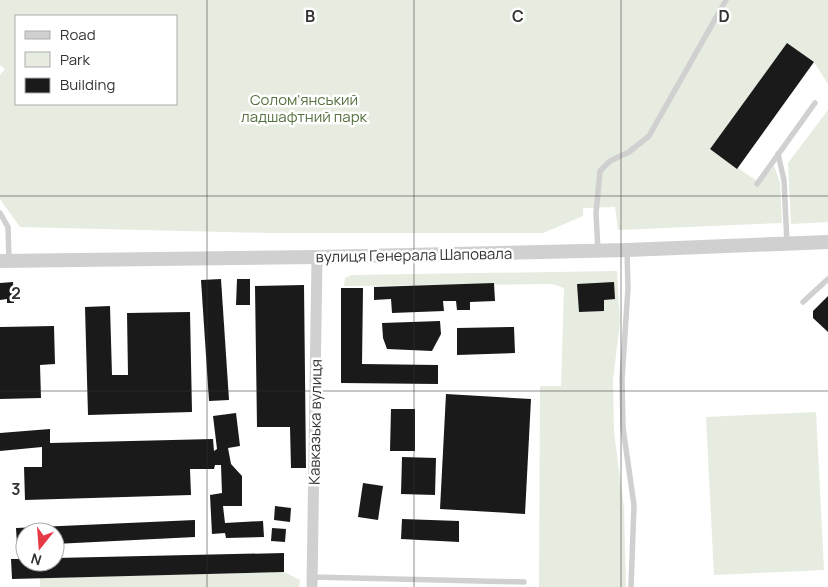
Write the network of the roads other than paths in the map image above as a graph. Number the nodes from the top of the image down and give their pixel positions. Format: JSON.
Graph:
{"nodes":[{"id":1,"x":726,"y":0,"type":"edge"},
{"id":2,"x":815,"y":104,"type":"dead end"},
{"id":3,"x":778,"y":154,"type":"junction"},
{"id":4,"x":757,"y":184,"type":"dead end"},
{"id":5,"x":0,"y":213,"type":"edge"},
{"id":6,"x":828,"y":242,"type":"edge"},
{"id":7,"x":787,"y":244,"type":"junction"},
{"id":8,"x":627,"y":250,"type":"junction"},
{"id":9,"x":598,"y":251,"type":"junction"},
{"id":10,"x":317,"y":257,"type":"junction"},
{"id":11,"x":4,"y":261,"type":"edge"},
{"id":12,"x":828,"y":279,"type":"edge"},
{"id":13,"x":803,"y":302,"type":"dead end"},
{"id":14,"x":312,"y":582,"type":"edge"},
{"id":15,"x":524,"y":582,"type":"dead end"},
{"id":16,"x":631,"y":587,"type":"edge"}],
"edges":[{"from":1,"to":9,"type":"lane"},
{"from":2,"to":3,"type":"lane"},
{"from":3,"to":4,"type":"lane"},
{"from":3,"to":7,"type":"lane"},
{"from":5,"to":11,"type":"lane"},
{"from":6,"to":7,"type":"street","name":"вулиця Генерала Шаповала"},
{"from":7,"to":8,"type":"street","name":"вулиця Генерала Шаповала"},
{"from":8,"to":9,"type":"street","name":"вулиця Генерала Шаповала"},
{"from":8,"to":16,"type":"lane"},
{"from":9,"to":10,"type":"street","name":"вулиця Генерала Шаповала"},
{"from":10,"to":11,"type":"street","name":"вулиця Генерала Шаповала"},
{"from":10,"to":14,"type":"street","name":"Кавказька вулиця"},
{"from":12,"to":13,"type":"lane"},
{"from":14,"to":15,"type":"lane"}]}
